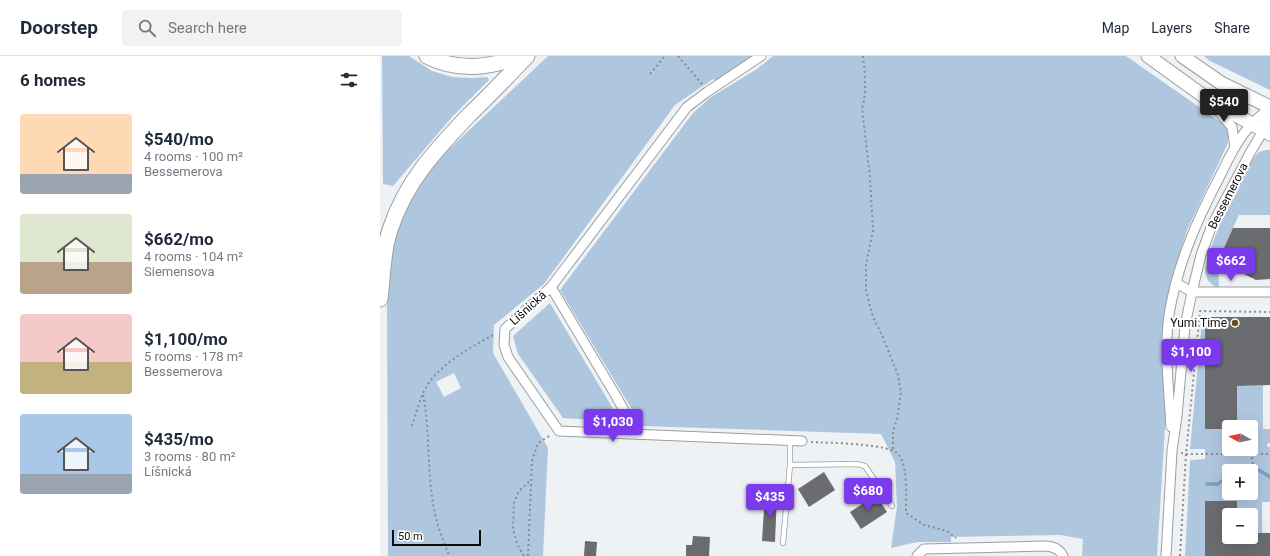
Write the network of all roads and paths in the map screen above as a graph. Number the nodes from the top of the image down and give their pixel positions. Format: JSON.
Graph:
{"nodes":[{"id":1,"x":427,"y":56,"type":"edge"},
{"id":2,"x":518,"y":56,"type":"edge"},
{"id":3,"x":527,"y":56,"type":"edge"},
{"id":4,"x":665,"y":56,"type":"edge"},
{"id":5,"x":678,"y":56,"type":"edge"},
{"id":6,"x":761,"y":56,"type":"edge"},
{"id":7,"x":863,"y":56,"type":"edge"},
{"id":8,"x":1148,"y":56,"type":"edge"},
{"id":9,"x":1182,"y":56,"type":"edge"},
{"id":10,"x":650,"y":74,"type":"dead end"},
{"id":11,"x":707,"y":92,"type":"junction"},
{"id":12,"x":1209,"y":100,"type":"junction"},
{"id":13,"x":1270,"y":108,"type":"edge"},
{"id":14,"x":1251,"y":124,"type":"junction"},
{"id":15,"x":1267,"y":132,"type":"edge"},
{"id":16,"x":1235,"y":147,"type":"junction"},
{"id":17,"x":1176,"y":284,"type":"junction"},
{"id":18,"x":551,"y":287,"type":"junction"},
{"id":19,"x":1192,"y":292,"type":"junction"},
{"id":20,"x":1270,"y":292,"type":"edge"},
{"id":21,"x":380,"y":299,"type":"edge"},
{"id":22,"x":1270,"y":312,"type":"edge"},
{"id":23,"x":505,"y":329,"type":"junction"},
{"id":24,"x":423,"y":395,"type":"junction"},
{"id":25,"x":412,"y":426,"type":"dead end"},
{"id":26,"x":559,"y":431,"type":"junction"},
{"id":27,"x":637,"y":434,"type":"junction"},
{"id":28,"x":790,"y":440,"type":"junction"},
{"id":29,"x":802,"y":441,"type":"joint"},
{"id":30,"x":893,"y":450,"type":"junction"},
{"id":31,"x":1172,"y":451,"type":"junction"},
{"id":32,"x":1186,"y":454,"type":"junction"},
{"id":33,"x":1222,"y":454,"type":"edge"},
{"id":34,"x":1258,"y":454,"type":"edge"},
{"id":35,"x":1270,"y":454,"type":"edge"},
{"id":36,"x":790,"y":465,"type":"junction"},
{"id":37,"x":531,"y":480,"type":"junction"},
{"id":38,"x":892,"y":506,"type":"dead end"},
{"id":39,"x":783,"y":543,"type":"dead end"},
{"id":40,"x":958,"y":548,"type":"edge"},
{"id":41,"x":449,"y":556,"type":"edge"},
{"id":42,"x":524,"y":556,"type":"edge"},
{"id":43,"x":528,"y":556,"type":"edge"},
{"id":44,"x":916,"y":556,"type":"edge"},
{"id":45,"x":1063,"y":556,"type":"edge"},
{"id":46,"x":1166,"y":556,"type":"edge"},
{"id":47,"x":1180,"y":556,"type":"edge"}],
"edges":[{"from":1,"to":2,"type":"highway"},
{"from":3,"to":21,"type":"highway"},
{"from":4,"to":10,"type":"path"},
{"from":5,"to":11,"type":"path"},
{"from":6,"to":11,"type":"street","name":"Líšnická"},
{"from":7,"to":30,"type":"path"},
{"from":8,"to":12,"type":"main road"},
{"from":9,"to":13,"type":"main road"},
{"from":11,"to":18,"type":"street","name":"Líšnická"},
{"from":12,"to":14,"type":"main road"},
{"from":12,"to":16,"type":"street","name":"Bessemerova"},
{"from":13,"to":14,"type":"street","name":"Bessemerova"},
{"from":13,"to":15,"type":"street","name":"Bessemerova"},
{"from":14,"to":15,"type":"main road"},
{"from":14,"to":16,"type":"street","name":"Bessemerova"},
{"from":15,"to":19,"type":"street","name":"Bessemerova"},
{"from":16,"to":17,"type":"street","name":"Bessemerova"},
{"from":17,"to":19,"type":"street"},
{"from":17,"to":31,"type":"street","name":"Bessemerova"},
{"from":18,"to":23,"type":"street","name":"Líšnická"},
{"from":18,"to":27,"type":"street"},
{"from":19,"to":20,"type":"street"},
{"from":19,"to":31,"type":"street","name":"Bessemerova"},
{"from":22,"to":32,"type":"path"},
{"from":23,"to":24,"type":"path"},
{"from":23,"to":26,"type":"street","name":"Líšnická"},
{"from":24,"to":25,"type":"path"},
{"from":24,"to":41,"type":"path"},
{"from":26,"to":27,"type":"street"},
{"from":26,"to":37,"type":"path"},
{"from":27,"to":28,"type":"street"},
{"from":28,"to":29,"type":"street"},
{"from":28,"to":36,"type":"lane"},
{"from":29,"to":30,"type":"path"},
{"from":30,"to":40,"type":"path"},
{"from":31,"to":32,"type":"path"},
{"from":31,"to":46,"type":"street","name":"Bessemerova"},
{"from":32,"to":33,"type":"path"},
{"from":32,"to":47,"type":"path"},
{"from":34,"to":35,"type":"path"},
{"from":36,"to":38,"type":"lane"},
{"from":36,"to":39,"type":"lane"},
{"from":37,"to":42,"type":"path"},
{"from":37,"to":43,"type":"path"},
{"from":40,"to":44,"type":"street"},
{"from":40,"to":45,"type":"street"}]}
